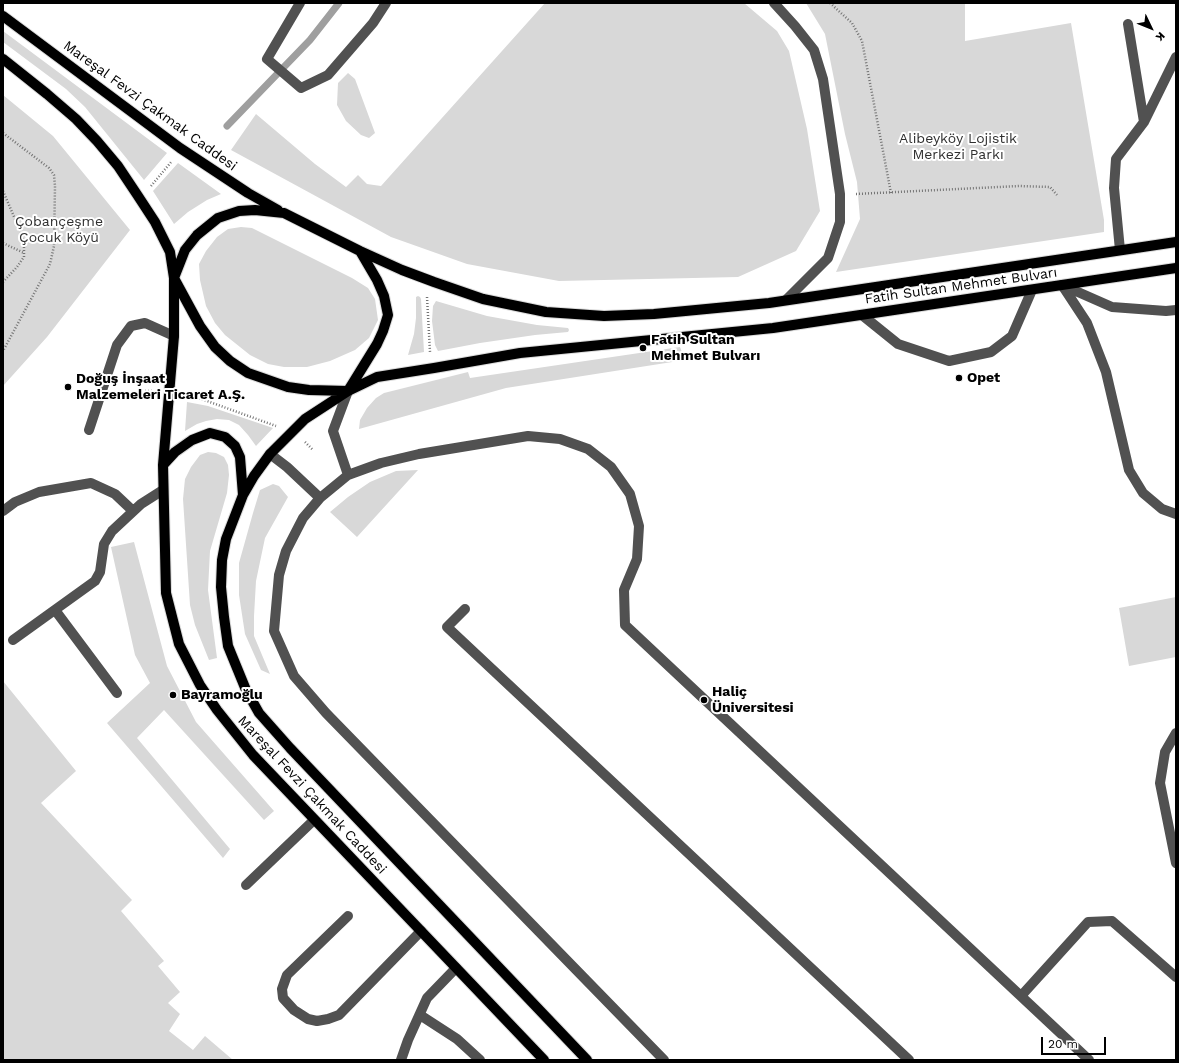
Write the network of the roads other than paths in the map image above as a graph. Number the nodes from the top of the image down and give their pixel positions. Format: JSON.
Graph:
{"nodes":[{"id":1,"x":300,"y":3,"type":"edge"},
{"id":2,"x":386,"y":3,"type":"edge"},
{"id":3,"x":774,"y":3,"type":"edge"},
{"id":4,"x":3,"y":16,"type":"edge"},
{"id":5,"x":1128,"y":24,"type":"dead end"},
{"id":6,"x":1176,"y":57,"type":"edge"},
{"id":7,"x":3,"y":59,"type":"edge"},
{"id":8,"x":1144,"y":122,"type":"junction"},
{"id":9,"x":284,"y":213,"type":"junction"},
{"id":10,"x":1176,"y":242,"type":"edge"},
{"id":11,"x":1120,"y":250,"type":"junction"},
{"id":12,"x":360,"y":251,"type":"junction"},
{"id":13,"x":1176,"y":268,"type":"edge"},
{"id":14,"x":174,"y":278,"type":"junction"},
{"id":15,"x":1062,"y":285,"type":"junction"},
{"id":16,"x":1032,"y":290,"type":"junction"},
{"id":17,"x":786,"y":300,"type":"junction"},
{"id":18,"x":1176,"y":310,"type":"edge"},
{"id":19,"x":862,"y":315,"type":"junction"},
{"id":20,"x":174,"y":336,"type":"junction"},
{"id":21,"x":348,"y":391,"type":"junction"},
{"id":22,"x":89,"y":430,"type":"dead end"},
{"id":23,"x":270,"y":454,"type":"junction"},
{"id":24,"x":163,"y":465,"type":"junction"},
{"id":25,"x":348,"y":475,"type":"junction"},
{"id":26,"x":163,"y":490,"type":"junction"},
{"id":27,"x":243,"y":495,"type":"junction"},
{"id":28,"x":320,"y":498,"type":"junction"},
{"id":29,"x":3,"y":511,"type":"edge"},
{"id":30,"x":133,"y":511,"type":"junction"},
{"id":31,"x":1176,"y":514,"type":"edge"},
{"id":32,"x":466,"y":609,"type":"dead end"},
{"id":33,"x":55,"y":610,"type":"junction"},
{"id":34,"x":13,"y":640,"type":"dead end"},
{"id":35,"x":116,"y":692,"type":"dead end"},
{"id":36,"x":1176,"y":733,"type":"edge"},
{"id":37,"x":314,"y":820,"type":"junction"},
{"id":38,"x":1176,"y":863,"type":"edge"},
{"id":39,"x":246,"y":885,"type":"dead end"},
{"id":40,"x":348,"y":916,"type":"dead end"},
{"id":41,"x":421,"y":932,"type":"junction"},
{"id":42,"x":456,"y":968,"type":"junction"},
{"id":43,"x":1176,"y":977,"type":"edge"},
{"id":44,"x":1020,"y":996,"type":"junction"},
{"id":45,"x":420,"y":1014,"type":"junction"},
{"id":46,"x":401,"y":1060,"type":"edge"},
{"id":47,"x":480,"y":1060,"type":"edge"},
{"id":48,"x":544,"y":1060,"type":"edge"},
{"id":49,"x":587,"y":1060,"type":"edge"},
{"id":50,"x":664,"y":1060,"type":"edge"},
{"id":51,"x":909,"y":1060,"type":"edge"},
{"id":52,"x":1089,"y":1060,"type":"edge"}],
"edges":[{"from":1,"to":2,"type":"street"},
{"from":3,"to":17,"type":"street"},
{"from":4,"to":9,"type":"main road","name":"Mareşal Fevzi Çakmak Caddesi"},
{"from":5,"to":8,"type":"street"},
{"from":6,"to":8,"type":"street"},
{"from":7,"to":14,"type":"main road","name":"Mareşal Fevzi Çakmak Caddesi"},
{"from":8,"to":11,"type":"street"},
{"from":9,"to":12,"type":"main road","name":"Mareşal Fevzi Çakmak Caddesi"},
{"from":9,"to":14,"type":"main road"},
{"from":10,"to":11,"type":"main road","name":"Fatih Sultan Mehmet Bulvarı"},
{"from":11,"to":17,"type":"main road","name":"Fatih Sultan Mehmet Bulvarı"},
{"from":12,"to":17,"type":"main road","name":"Fatih Sultan Mehmet Bulvarı"},
{"from":12,"to":21,"type":"main road"},
{"from":13,"to":15,"type":"main road","name":"Fatih Sultan Mehmet Bulvarı"},
{"from":14,"to":20,"type":"main road","name":"Mareşal Fevzi Çakmak Caddesi"},
{"from":14,"to":21,"type":"main road"},
{"from":15,"to":16,"type":"main road","name":"Fatih Sultan Mehmet Bulvarı"},
{"from":15,"to":18,"type":"street"},
{"from":15,"to":31,"type":"street"},
{"from":16,"to":19,"type":"main road","name":"Fatih Sultan Mehmet Bulvarı"},
{"from":16,"to":19,"type":"street"},
{"from":19,"to":21,"type":"main road","name":"Fatih Sultan Mehmet Bulvarı"},
{"from":20,"to":22,"type":"street"},
{"from":20,"to":24,"type":"main road","name":"Mareşal Fevzi Çakmak Caddesi"},
{"from":21,"to":23,"type":"main road","name":"Mareşal Fevzi Çakmak Caddesi"},
{"from":21,"to":25,"type":"street"},
{"from":23,"to":27,"type":"main road","name":"Mareşal Fevzi Çakmak Caddesi"},
{"from":23,"to":28,"type":"street"},
{"from":24,"to":26,"type":"main road","name":"Mareşal Fevzi Çakmak Caddesi"},
{"from":24,"to":27,"type":"main road"},
{"from":25,"to":28,"type":"street"},
{"from":25,"to":44,"type":"street"},
{"from":26,"to":30,"type":"street"},
{"from":26,"to":37,"type":"main road","name":"Mareşal Fevzi Çakmak Caddesi"},
{"from":27,"to":49,"type":"main road","name":"Mareşal Fevzi Çakmak Caddesi"},
{"from":28,"to":50,"type":"street"},
{"from":29,"to":30,"type":"street"},
{"from":30,"to":33,"type":"street"},
{"from":32,"to":51,"type":"street"},
{"from":33,"to":34,"type":"street"},
{"from":33,"to":35,"type":"street"},
{"from":36,"to":38,"type":"street"},
{"from":37,"to":39,"type":"street"},
{"from":37,"to":41,"type":"main road","name":"Mareşal Fevzi Çakmak Caddesi"},
{"from":40,"to":41,"type":"street"},
{"from":41,"to":42,"type":"main road","name":"Mareşal Fevzi Çakmak Caddesi"},
{"from":42,"to":45,"type":"street"},
{"from":42,"to":48,"type":"main road","name":"Mareşal Fevzi Çakmak Caddesi"},
{"from":43,"to":44,"type":"street"},
{"from":44,"to":52,"type":"street"},
{"from":45,"to":46,"type":"street"},
{"from":45,"to":47,"type":"street"}]}
